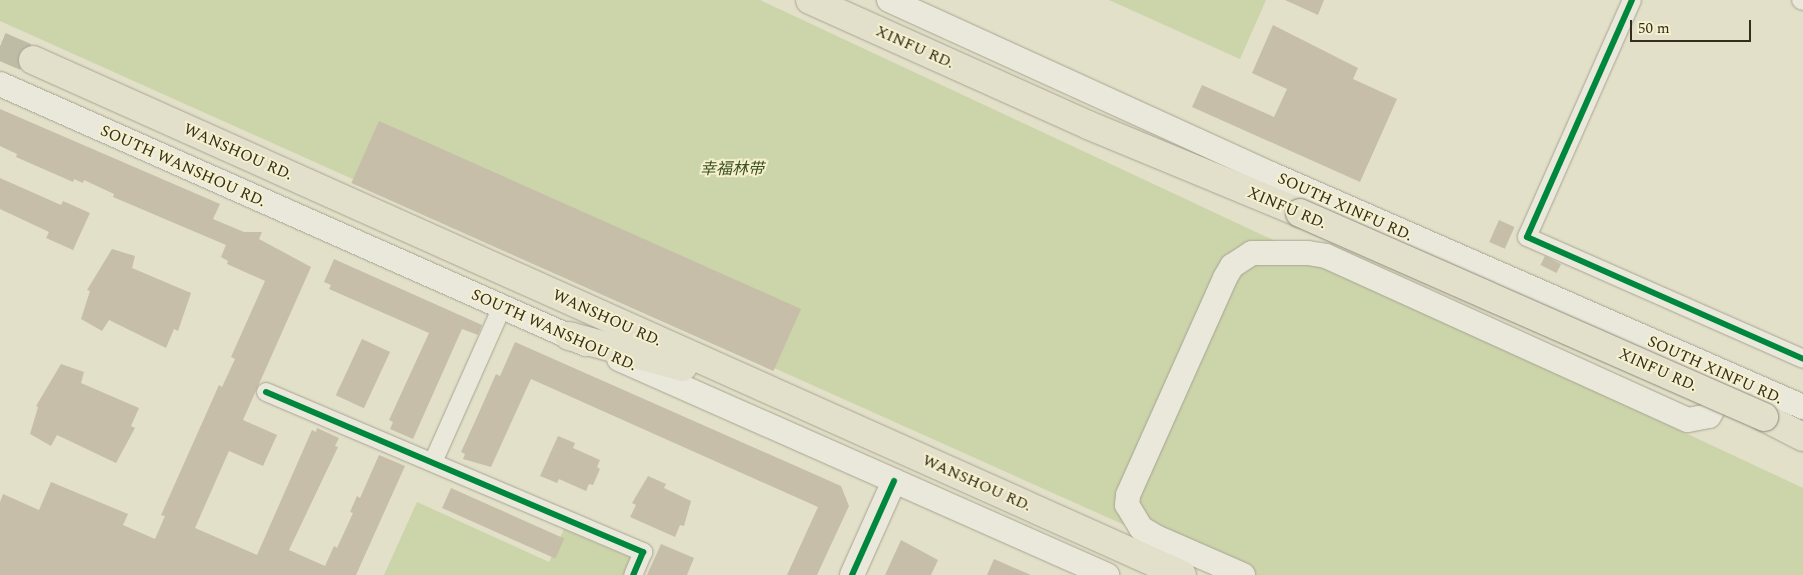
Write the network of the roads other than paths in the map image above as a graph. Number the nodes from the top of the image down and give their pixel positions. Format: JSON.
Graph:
{"nodes":[{"id":1,"x":810,"y":0,"type":"edge"},
{"id":2,"x":889,"y":0,"type":"edge"},
{"id":3,"x":1632,"y":0,"type":"edge"},
{"id":4,"x":33,"y":60,"type":"tunnel mouth"},
{"id":5,"x":0,"y":84,"type":"edge"},
{"id":6,"x":502,"y":307,"type":"junction"},
{"id":7,"x":569,"y":336,"type":"junction"},
{"id":8,"x":1803,"y":359,"type":"edge"},
{"id":9,"x":1731,"y":377,"type":"junction"},
{"id":10,"x":762,"y":388,"type":"junction"},
{"id":11,"x":266,"y":392,"type":"dead end"},
{"id":12,"x":1803,"y":407,"type":"edge"},
{"id":13,"x":1764,"y":416,"type":"junction"},
{"id":14,"x":1803,"y":433,"type":"edge"},
{"id":15,"x":1803,"y":437,"type":"edge"},
{"id":16,"x":433,"y":462,"type":"junction"},
{"id":17,"x":894,"y":481,"type":"junction"},
{"id":18,"x":633,"y":575,"type":"edge"},
{"id":19,"x":852,"y":575,"type":"edge"},
{"id":20,"x":1107,"y":575,"type":"edge"},
{"id":21,"x":1182,"y":575,"type":"edge"},
{"id":22,"x":1243,"y":575,"type":"edge"}],
"edges":[{"from":1,"to":13,"type":"main road","name":"XINFU RD.","bridge":true},
{"from":2,"to":9,"type":"main road","name":"SOUTH XINFU RD."},
{"from":3,"to":8,"type":"street"},
{"from":4,"to":10,"type":"main road","name":"WANSHOU RD."},
{"from":5,"to":6,"type":"main road","name":"SOUTH WANSHOU RD."},
{"from":6,"to":7,"type":"main road","name":"SOUTH WANSHOU RD."},
{"from":6,"to":16,"type":"street"},
{"from":7,"to":10,"type":"main road"},
{"from":7,"to":17,"type":"main road","name":"SOUTH WANSHOU RD."},
{"from":9,"to":12,"type":"main road","name":"SOUTH XINFU RD."},
{"from":9,"to":22,"type":"main road"},
{"from":10,"to":21,"type":"main road","name":"WANSHOU RD."},
{"from":11,"to":16,"type":"street"},
{"from":13,"to":14,"type":"main road"},
{"from":13,"to":15,"type":"main road"},
{"from":16,"to":18,"type":"street"},
{"from":17,"to":19,"type":"main road"},
{"from":17,"to":20,"type":"main road","name":"SOUTH WANSHOU RD."}]}
